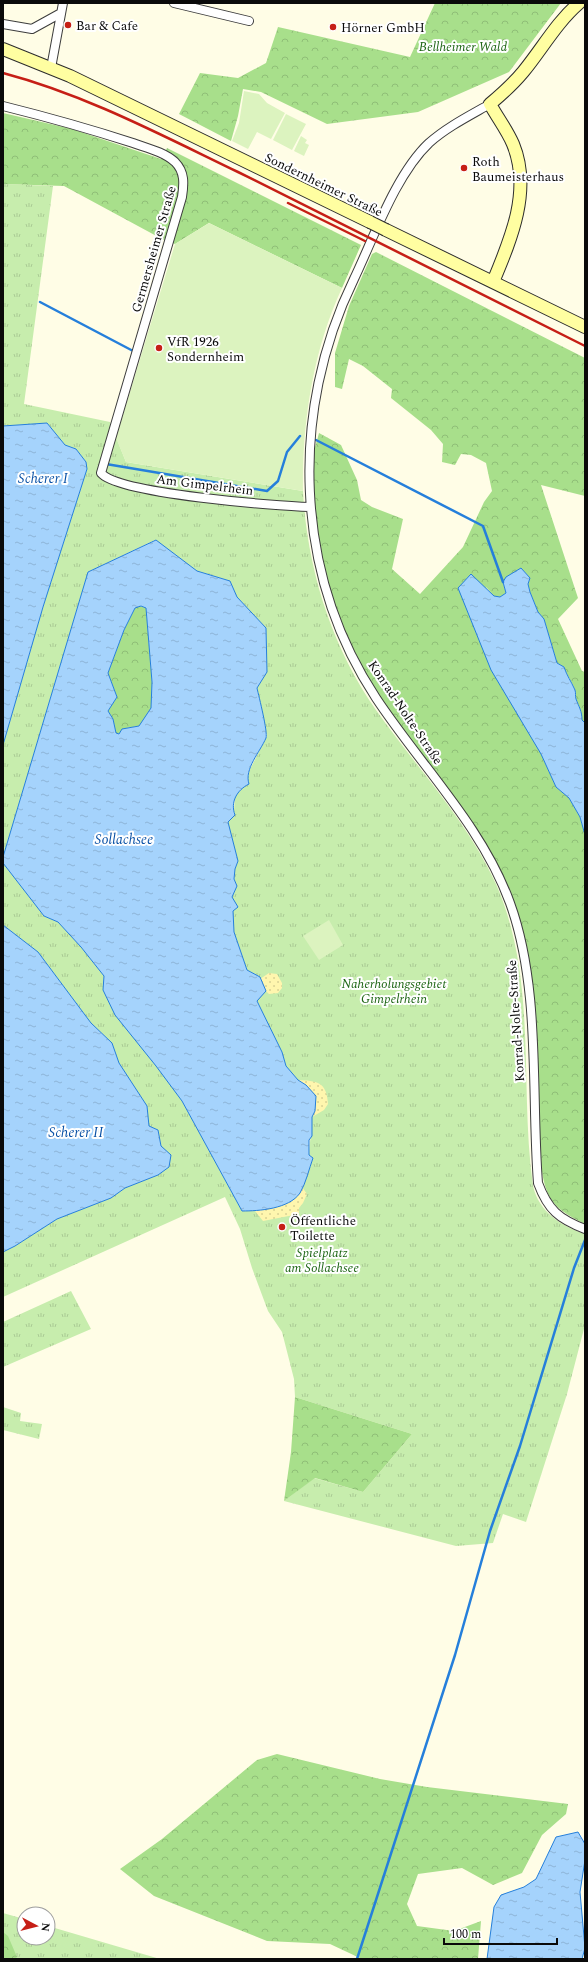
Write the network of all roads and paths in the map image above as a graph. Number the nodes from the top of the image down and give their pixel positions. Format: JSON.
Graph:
{"nodes":[{"id":1,"x":62,"y":3,"type":"edge"},
{"id":2,"x":174,"y":3,"type":"edge"},
{"id":3,"x":579,"y":3,"type":"edge"},
{"id":4,"x":60,"y":13,"type":"junction"},
{"id":5,"x":249,"y":21,"type":"dead end"},
{"id":6,"x":3,"y":24,"type":"edge"},
{"id":7,"x":3,"y":49,"type":"edge"},
{"id":8,"x":50,"y":68,"type":"junction"},
{"id":9,"x":490,"y":104,"type":"junction"},
{"id":10,"x":3,"y":106,"type":"edge"},
{"id":11,"x":493,"y":282,"type":"junction"},
{"id":12,"x":585,"y":327,"type":"edge"},
{"id":13,"x":101,"y":473,"type":"joint"},
{"id":14,"x":310,"y":507,"type":"junction"},
{"id":15,"x":582,"y":1228,"type":"edge"}],
"edges":[{"from":1,"to":4,"type":"street"},
{"from":2,"to":5,"type":"street"},
{"from":3,"to":9,"type":"main road","name":"Konrad-Nolte-Straße"},
{"from":4,"to":6,"type":"street"},
{"from":4,"to":8,"type":"street"},
{"from":7,"to":8,"type":"main road","name":"Sondernheimer Straße"},
{"from":8,"to":11,"type":"main road","name":"Sondernheimer Straße","bridge":true},
{"from":9,"to":11,"type":"main road"},
{"from":9,"to":14,"type":"street","name":"Konrad-Nolte-Straße"},
{"from":10,"to":13,"type":"street","name":"Germersheimer Straße"},
{"from":11,"to":12,"type":"main road","name":"Sondernheimer Straße"},
{"from":13,"to":14,"type":"street","name":"Am Gimpelrhein"},
{"from":14,"to":15,"type":"street","name":"Konrad-Nolte-Straße"}]}
